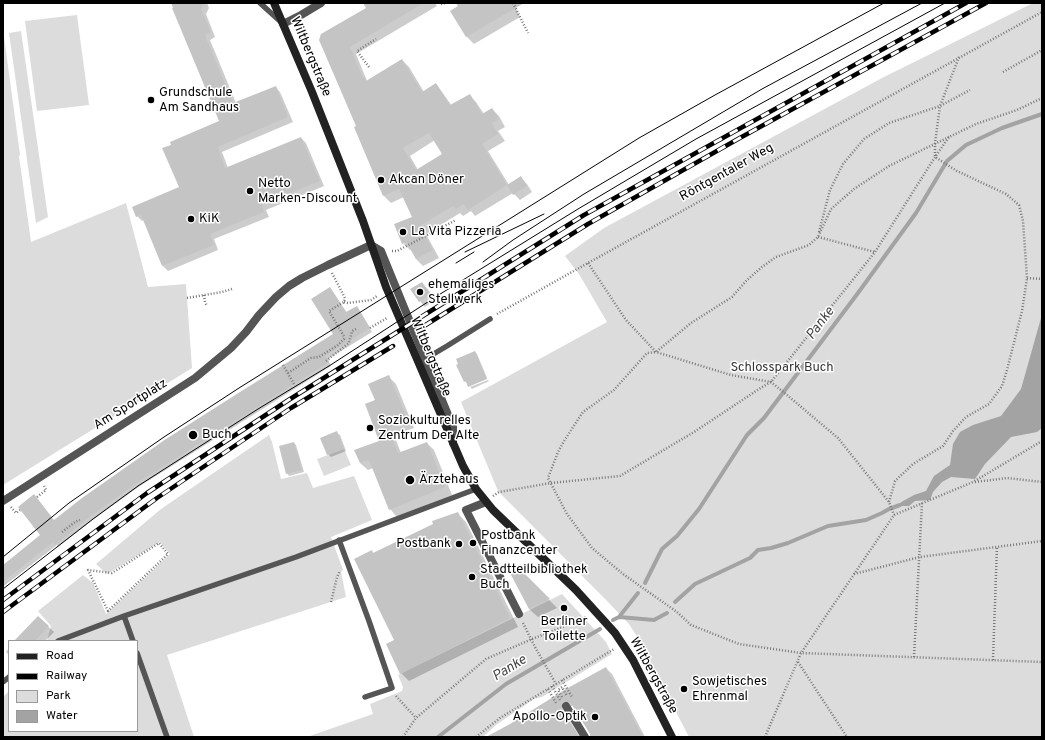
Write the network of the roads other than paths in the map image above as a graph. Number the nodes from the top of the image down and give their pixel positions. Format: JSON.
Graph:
{"nodes":[{"id":1,"x":260,"y":3,"type":"edge"},
{"id":2,"x":274,"y":3,"type":"edge"},
{"id":3,"x":321,"y":3,"type":"edge"},
{"id":4,"x":283,"y":24,"type":"junction"},
{"id":5,"x":371,"y":245,"type":"junction"},
{"id":6,"x":490,"y":319,"type":"road end"},
{"id":7,"x":425,"y":359,"type":"junction"},
{"id":8,"x":453,"y":444,"type":"junction"},
{"id":9,"x":476,"y":488,"type":"junction"},
{"id":10,"x":3,"y":501,"type":"edge"},
{"id":11,"x":486,"y":502,"type":"junction"},
{"id":12,"x":338,"y":540,"type":"junction"},
{"id":13,"x":519,"y":614,"type":"road end"},
{"id":14,"x":124,"y":616,"type":"junction"},
{"id":15,"x":61,"y":640,"type":"edge"},
{"id":16,"x":133,"y":640,"type":"edge"},
{"id":17,"x":138,"y":656,"type":"edge"},
{"id":18,"x":365,"y":697,"type":"dead end"},
{"id":19,"x":566,"y":706,"type":"dead end"},
{"id":20,"x":166,"y":737,"type":"edge"},
{"id":21,"x":585,"y":737,"type":"edge"},
{"id":22,"x":672,"y":737,"type":"edge"}],
"edges":[{"from":1,"to":4,"type":"lane"},
{"from":2,"to":4,"type":"main road","name":"Wiltbergstraße"},
{"from":3,"to":4,"type":"street"},
{"from":4,"to":5,"type":"main road","name":"Wiltbergstraße"},
{"from":5,"to":7,"type":"street"},
{"from":5,"to":8,"type":"main road","name":"Wiltbergstraße"},
{"from":5,"to":10,"type":"street","name":"Am Sportplatz"},
{"from":6,"to":7,"type":"lane"},
{"from":7,"to":8,"type":"street"},
{"from":8,"to":9,"type":"main road","name":"Wiltbergstraße"},
{"from":9,"to":11,"type":"main road","name":"Wiltbergstraße"},
{"from":9,"to":12,"type":"lane"},
{"from":11,"to":13,"type":"street"},
{"from":11,"to":22,"type":"main road","name":"Wiltbergstraße"},
{"from":12,"to":14,"type":"lane"},
{"from":12,"to":18,"type":"lane"},
{"from":14,"to":15,"type":"lane"},
{"from":14,"to":16,"type":"lane"},
{"from":17,"to":20,"type":"lane"},
{"from":19,"to":21,"type":"street"}]}
